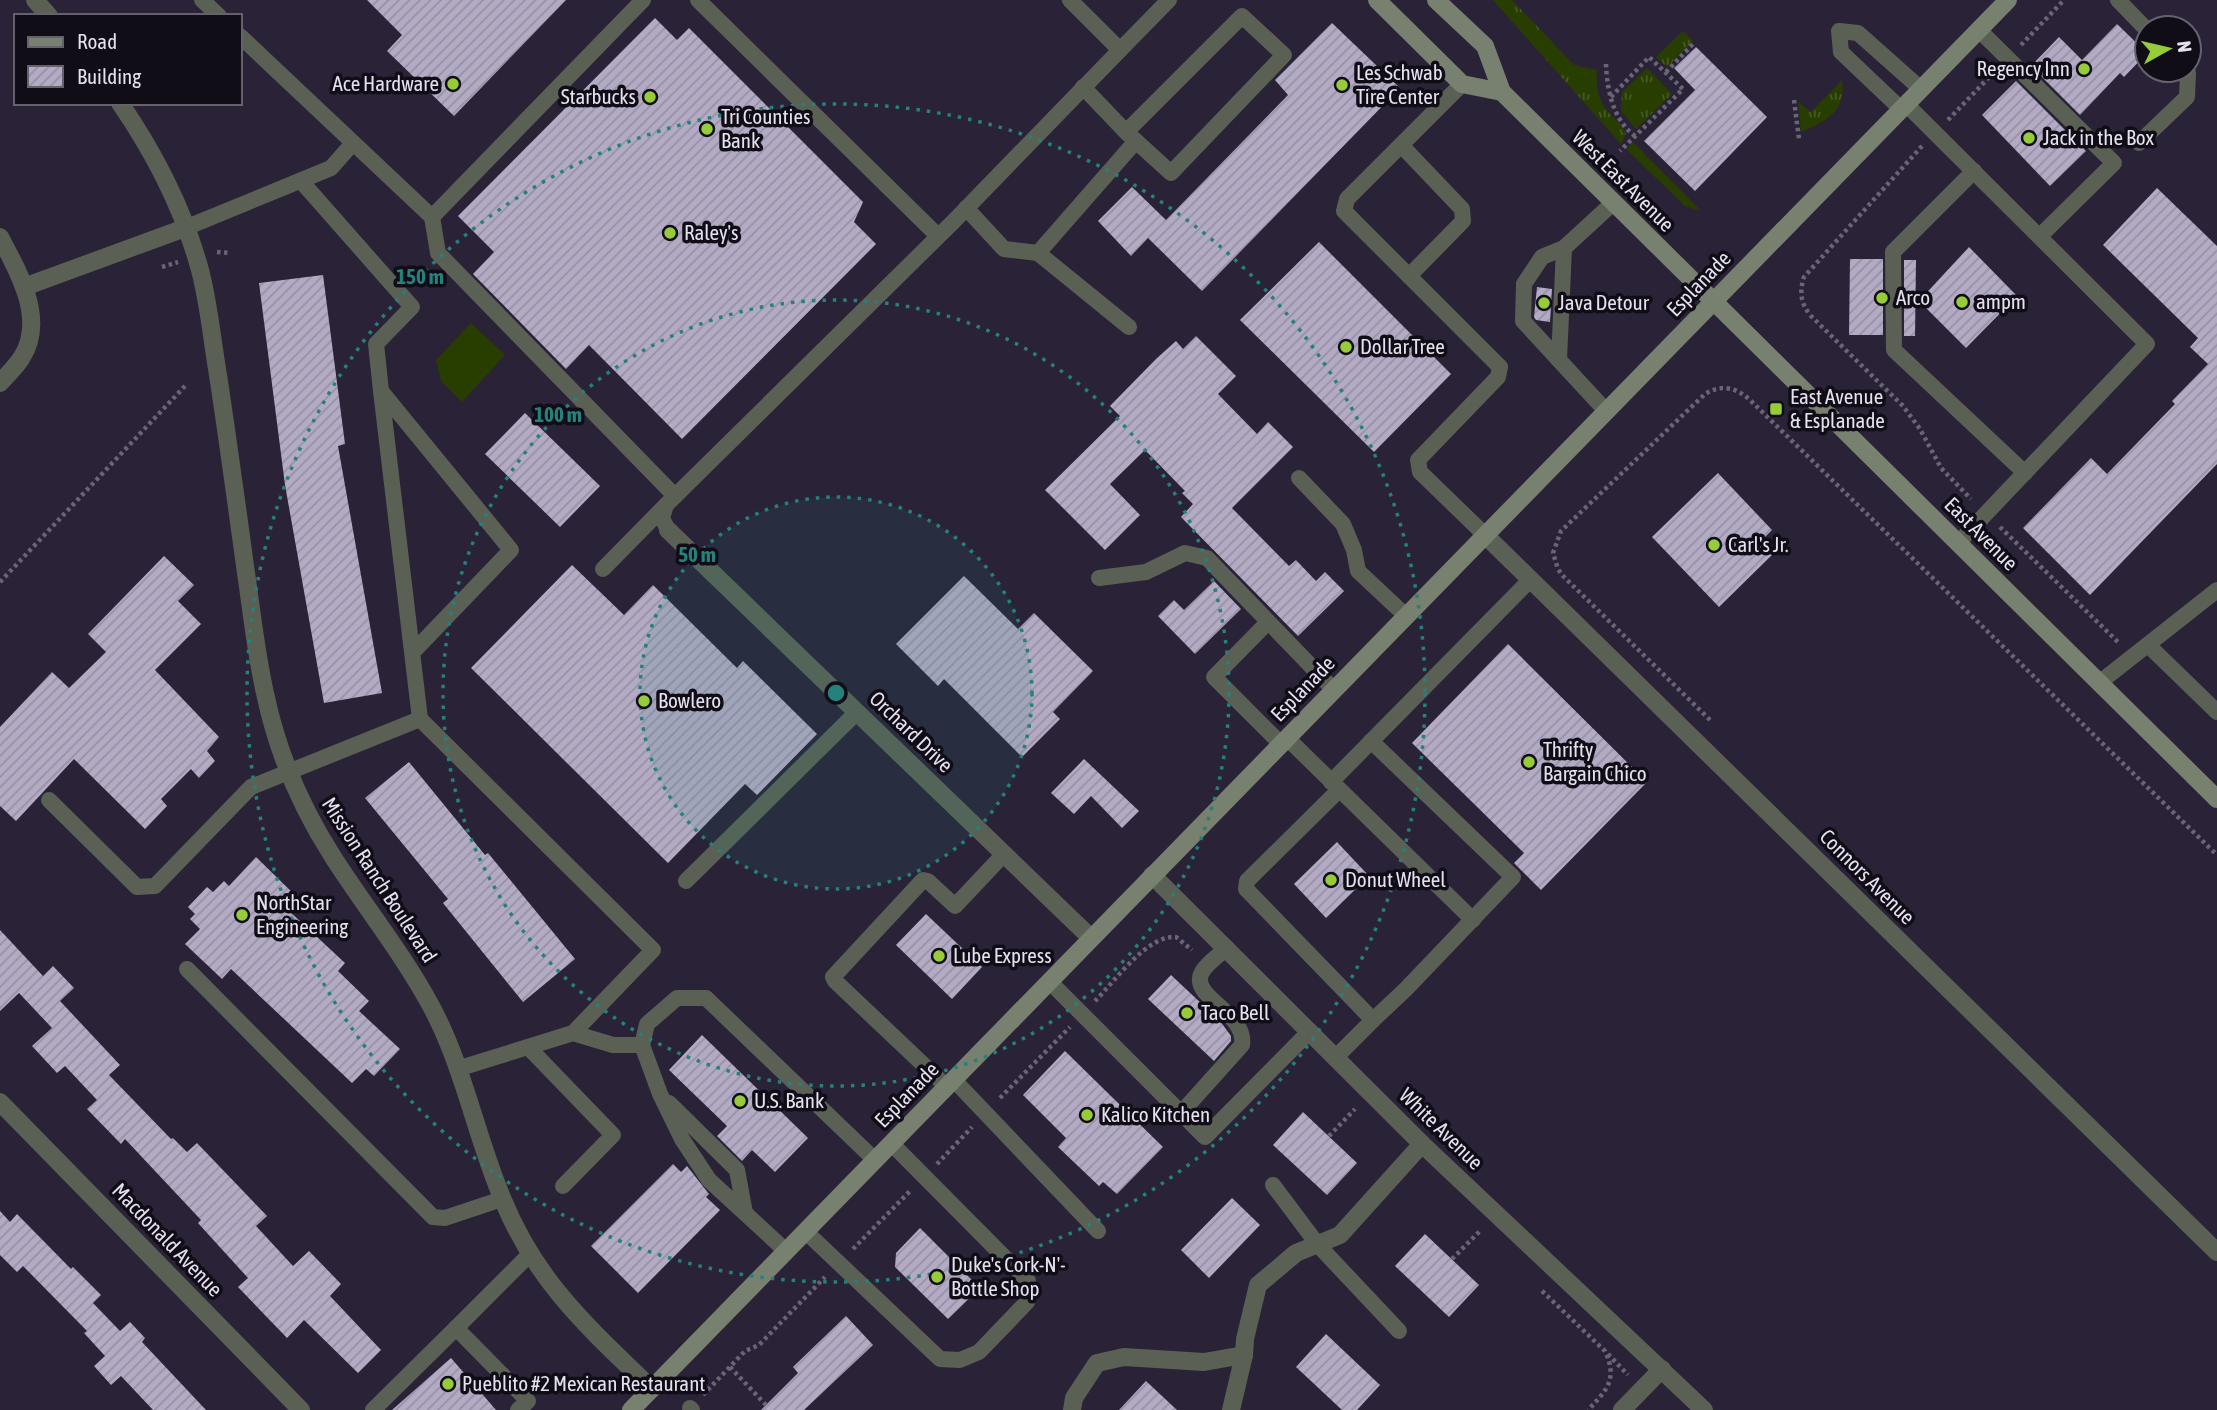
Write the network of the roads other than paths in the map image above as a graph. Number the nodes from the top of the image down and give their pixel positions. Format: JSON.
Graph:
{"nodes":[{"id":1,"x":35,"y":0,"type":"edge"},
{"id":2,"x":202,"y":0,"type":"edge"},
{"id":3,"x":643,"y":0,"type":"edge"},
{"id":4,"x":698,"y":0,"type":"edge"},
{"id":5,"x":1070,"y":0,"type":"edge"},
{"id":6,"x":1169,"y":0,"type":"edge"},
{"id":7,"x":1377,"y":0,"type":"edge"},
{"id":8,"x":2008,"y":0,"type":"edge"},
{"id":9,"x":2118,"y":0,"type":"edge"},
{"id":10,"x":1438,"y":1,"type":"edge"},
{"id":11,"x":47,"y":14,"type":"edge"},
{"id":12,"x":217,"y":14,"type":"edge"},
{"id":13,"x":2133,"y":16,"type":"edge"},
{"id":14,"x":1979,"y":30,"type":"junction"},
{"id":15,"x":242,"y":38,"type":"edge"},
{"id":16,"x":1120,"y":50,"type":"junction"},
{"id":17,"x":1462,"y":84,"type":"junction"},
{"id":18,"x":2188,"y":84,"type":"edge"},
{"id":19,"x":1083,"y":87,"type":"junction"},
{"id":20,"x":1921,"y":89,"type":"junction"},
{"id":21,"x":1502,"y":92,"type":"junction"},
{"id":22,"x":121,"y":105,"type":"edge"},
{"id":23,"x":1904,"y":107,"type":"junction"},
{"id":24,"x":1131,"y":137,"type":"junction"},
{"id":25,"x":353,"y":143,"type":"junction"},
{"id":26,"x":2139,"y":143,"type":"dead end"},
{"id":27,"x":1401,"y":145,"type":"junction"},
{"id":28,"x":1975,"y":171,"type":"junction"},
{"id":29,"x":301,"y":181,"type":"junction"},
{"id":30,"x":1613,"y":203,"type":"junction"},
{"id":31,"x":966,"y":208,"type":"junction"},
{"id":32,"x":432,"y":217,"type":"junction"},
{"id":33,"x":185,"y":228,"type":"junction"},
{"id":34,"x":938,"y":236,"type":"junction"},
{"id":35,"x":2040,"y":236,"type":"junction"},
{"id":36,"x":0,"y":237,"type":"edge"},
{"id":37,"x":1564,"y":248,"type":"junction"},
{"id":38,"x":1038,"y":253,"type":"junction"},
{"id":39,"x":1409,"y":276,"type":"junction"},
{"id":40,"x":23,"y":287,"type":"junction"},
{"id":41,"x":1714,"y":302,"type":"junction"},
{"id":42,"x":1129,"y":327,"type":"dead end"},
{"id":43,"x":1559,"y":360,"type":"junction"},
{"id":44,"x":0,"y":383,"type":"edge"},
{"id":45,"x":381,"y":391,"type":"junction"},
{"id":46,"x":1606,"y":411,"type":"junction"},
{"id":47,"x":2025,"y":473,"type":"junction"},
{"id":48,"x":1299,"y":478,"type":"dead end"},
{"id":49,"x":671,"y":501,"type":"junction"},
{"id":50,"x":668,"y":530,"type":"joint"},
{"id":51,"x":1485,"y":535,"type":"junction"},
{"id":52,"x":1958,"y":543,"type":"junction"},
{"id":53,"x":603,"y":569,"type":"dead end"},
{"id":54,"x":1099,"y":578,"type":"dead end"},
{"id":55,"x":1531,"y":579,"type":"junction"},
{"id":56,"x":2217,"y":590,"type":"edge"},
{"id":57,"x":1406,"y":616,"type":"junction"},
{"id":58,"x":1268,"y":622,"type":"junction"},
{"id":59,"x":2148,"y":645,"type":"junction"},
{"id":60,"x":412,"y":653,"type":"junction"},
{"id":61,"x":2099,"y":683,"type":"junction"},
{"id":62,"x":1334,"y":690,"type":"junction"},
{"id":63,"x":857,"y":712,"type":"junction"},
{"id":64,"x":2217,"y":712,"type":"edge"},
{"id":65,"x":420,"y":719,"type":"junction"},
{"id":66,"x":1284,"y":741,"type":"junction"},
{"id":67,"x":1371,"y":741,"type":"junction"},
{"id":68,"x":289,"y":772,"type":"junction"},
{"id":69,"x":1335,"y":786,"type":"junction"},
{"id":70,"x":2217,"y":799,"type":"edge"},
{"id":71,"x":49,"y":800,"type":"dead end"},
{"id":72,"x":1004,"y":854,"type":"junction"},
{"id":73,"x":1152,"y":875,"type":"junction"},
{"id":74,"x":685,"y":881,"type":"dead end"},
{"id":75,"x":1473,"y":920,"type":"junction"},
{"id":76,"x":1091,"y":938,"type":"junction"},
{"id":77,"x":1227,"y":948,"type":"junction"},
{"id":78,"x":187,"y":969,"type":"dead end"},
{"id":79,"x":1049,"y":981,"type":"junction"},
{"id":80,"x":1374,"y":1020,"type":"junction"},
{"id":81,"x":1310,"y":1031,"type":"junction"},
{"id":82,"x":573,"y":1033,"type":"junction"},
{"id":83,"x":642,"y":1045,"type":"junction"},
{"id":84,"x":528,"y":1047,"type":"junction"},
{"id":85,"x":1336,"y":1057,"type":"junction"},
{"id":86,"x":457,"y":1069,"type":"junction"},
{"id":87,"x":950,"y":1083,"type":"junction"},
{"id":88,"x":660,"y":1094,"type":"junction"},
{"id":89,"x":0,"y":1102,"type":"edge"},
{"id":90,"x":1181,"y":1113,"type":"junction"},
{"id":91,"x":891,"y":1143,"type":"junction"},
{"id":92,"x":1422,"y":1144,"type":"junction"},
{"id":93,"x":875,"y":1160,"type":"junction"},
{"id":94,"x":1273,"y":1185,"type":"dead end"},
{"id":95,"x":563,"y":1186,"type":"dead end"},
{"id":96,"x":502,"y":1199,"type":"junction"},
{"id":97,"x":745,"y":1213,"type":"junction"},
{"id":98,"x":805,"y":1231,"type":"junction"},
{"id":99,"x":1098,"y":1231,"type":"dead end"},
{"id":100,"x":1318,"y":1245,"type":"junction"},
{"id":101,"x":786,"y":1251,"type":"junction"},
{"id":102,"x":2217,"y":1252,"type":"edge"},
{"id":103,"x":529,"y":1255,"type":"junction"},
{"id":104,"x":456,"y":1328,"type":"junction"},
{"id":105,"x":1399,"y":1331,"type":"dead end"},
{"id":106,"x":1244,"y":1355,"type":"junction"},
{"id":107,"x":1662,"y":1369,"type":"junction"},
{"id":108,"x":652,"y":1389,"type":"junction"},
{"id":109,"x":301,"y":1410,"type":"edge"},
{"id":110,"x":373,"y":1410,"type":"edge"},
{"id":111,"x":519,"y":1410,"type":"edge"},
{"id":112,"x":631,"y":1410,"type":"edge"},
{"id":113,"x":1072,"y":1410,"type":"edge"},
{"id":114,"x":1231,"y":1410,"type":"edge"},
{"id":115,"x":1622,"y":1410,"type":"edge"},
{"id":116,"x":1703,"y":1410,"type":"edge"}],
"edges":[{"from":1,"to":11,"type":"street"},
{"from":2,"to":12,"type":"lane"},
{"from":3,"to":32,"type":"lane"},
{"from":4,"to":34,"type":"lane"},
{"from":5,"to":16,"type":"lane"},
{"from":6,"to":16,"type":"lane"},
{"from":7,"to":17,"type":"main road"},
{"from":8,"to":14,"type":"main road","name":"Esplanade"},
{"from":9,"to":13,"type":"lane"},
{"from":10,"to":21,"type":"main road","name":"West East Avenue"},
{"from":14,"to":20,"type":"main road","name":"Esplanade"},
{"from":14,"to":35,"type":"lane"},
{"from":15,"to":25,"type":"lane"},
{"from":16,"to":19,"type":"lane"},
{"from":17,"to":21,"type":"main road"},
{"from":17,"to":27,"type":"lane"},
{"from":18,"to":26,"type":"lane"},
{"from":19,"to":24,"type":"lane"},
{"from":19,"to":31,"type":"lane"},
{"from":20,"to":23,"type":"main road","name":"Esplanade"},
{"from":20,"to":23,"type":"lane"},
{"from":21,"to":30,"type":"main road","name":"West East Avenue"},
{"from":22,"to":33,"type":"street","name":"Mission Ranch Boulevard"},
{"from":23,"to":28,"type":"lane"},
{"from":23,"to":41,"type":"main road","name":"Esplanade"},
{"from":24,"to":24,"type":"lane"},
{"from":24,"to":38,"type":"lane"},
{"from":25,"to":29,"type":"lane"},
{"from":25,"to":32,"type":"lane"},
{"from":27,"to":39,"type":"lane"},
{"from":27,"to":39,"type":"lane"},
{"from":28,"to":35,"type":"lane"},
{"from":28,"to":47,"type":"lane"},
{"from":29,"to":33,"type":"lane"},
{"from":29,"to":45,"type":"lane"},
{"from":30,"to":37,"type":"lane"},
{"from":30,"to":41,"type":"main road","name":"West East Avenue"},
{"from":31,"to":34,"type":"lane"},
{"from":31,"to":38,"type":"lane"},
{"from":32,"to":49,"type":"lane"},
{"from":33,"to":40,"type":"street"},
{"from":33,"to":68,"type":"street","name":"Mission Ranch Boulevard"},
{"from":34,"to":49,"type":"lane"},
{"from":35,"to":47,"type":"lane"},
{"from":36,"to":40,"type":"street"},
{"from":37,"to":43,"type":"lane"},
{"from":37,"to":43,"type":"lane"},
{"from":38,"to":42,"type":"lane"},
{"from":39,"to":51,"type":"lane"},
{"from":40,"to":44,"type":"street"},
{"from":41,"to":46,"type":"main road","name":"Esplanade"},
{"from":41,"to":52,"type":"main road","name":"East Avenue"},
{"from":43,"to":46,"type":"lane"},
{"from":45,"to":60,"type":"lane"},
{"from":45,"to":60,"type":"lane"},
{"from":46,"to":51,"type":"main road","name":"Esplanade"},
{"from":47,"to":52,"type":"lane"},
{"from":48,"to":57,"type":"lane"},
{"from":49,"to":50,"type":"lane"},
{"from":49,"to":53,"type":"lane"},
{"from":50,"to":63,"type":"street","name":"Orchard Drive"},
{"from":51,"to":55,"type":"street","name":"Connors Avenue"},
{"from":51,"to":57,"type":"main road","name":"Esplanade"},
{"from":52,"to":61,"type":"main road","name":"East Avenue"},
{"from":54,"to":58,"type":"lane"},
{"from":55,"to":67,"type":"lane"},
{"from":55,"to":102,"type":"street","name":"Connors Avenue"},
{"from":56,"to":59,"type":"lane"},
{"from":57,"to":62,"type":"main road","name":"Esplanade"},
{"from":58,"to":62,"type":"lane"},
{"from":58,"to":66,"type":"lane"},
{"from":59,"to":61,"type":"lane"},
{"from":59,"to":64,"type":"lane"},
{"from":60,"to":65,"type":"lane"},
{"from":61,"to":70,"type":"main road","name":"East Avenue"},
{"from":62,"to":66,"type":"main road","name":"Esplanade"},
{"from":63,"to":72,"type":"street","name":"Orchard Drive"},
{"from":63,"to":74,"type":"lane"},
{"from":65,"to":68,"type":"lane"},
{"from":65,"to":82,"type":"lane"},
{"from":66,"to":69,"type":"lane"},
{"from":66,"to":73,"type":"main road","name":"Esplanade"},
{"from":67,"to":69,"type":"lane"},
{"from":67,"to":75,"type":"lane"},
{"from":68,"to":71,"type":"lane"},
{"from":68,"to":86,"type":"street","name":"Mission Ranch Boulevard"},
{"from":69,"to":75,"type":"lane"},
{"from":69,"to":80,"type":"lane"},
{"from":72,"to":76,"type":"street","name":"Orchard Drive"},
{"from":72,"to":87,"type":"lane"},
{"from":73,"to":76,"type":"main road","name":"Esplanade"},
{"from":73,"to":77,"type":"street","name":"White Avenue"},
{"from":75,"to":80,"type":"lane"},
{"from":76,"to":79,"type":"main road","name":"Esplanade"},
{"from":77,"to":81,"type":"street","name":"White Avenue"},
{"from":77,"to":90,"type":"lane"},
{"from":78,"to":96,"type":"lane"},
{"from":79,"to":87,"type":"main road","name":"Esplanade"},
{"from":79,"to":90,"type":"lane"},
{"from":80,"to":85,"type":"lane"},
{"from":81,"to":85,"type":"street","name":"White Avenue"},
{"from":81,"to":90,"type":"lane"},
{"from":82,"to":83,"type":"lane"},
{"from":82,"to":84,"type":"lane"},
{"from":83,"to":88,"type":"lane"},
{"from":83,"to":93,"type":"lane"},
{"from":84,"to":86,"type":"lane"},
{"from":84,"to":95,"type":"lane"},
{"from":85,"to":92,"type":"street","name":"White Avenue"},
{"from":86,"to":96,"type":"street","name":"Mission Ranch Boulevard"},
{"from":87,"to":91,"type":"main road","name":"Esplanade"},
{"from":87,"to":99,"type":"lane"},
{"from":88,"to":97,"type":"lane"},
{"from":88,"to":97,"type":"lane"},
{"from":89,"to":109,"type":"street","name":"Macdonald Avenue"},
{"from":91,"to":93,"type":"main road","name":"Esplanade"},
{"from":91,"to":98,"type":"lane"},
{"from":92,"to":100,"type":"street"},
{"from":92,"to":107,"type":"street","name":"White Avenue"},
{"from":93,"to":98,"type":"main road","name":"Esplanade"},
{"from":94,"to":100,"type":"lane"},
{"from":96,"to":103,"type":"street","name":"Mission Ranch Boulevard"},
{"from":97,"to":101,"type":"lane"},
{"from":98,"to":101,"type":"main road","name":"Esplanade"},
{"from":100,"to":105,"type":"lane"},
{"from":100,"to":106,"type":"street"},
{"from":101,"to":108,"type":"main road","name":"Esplanade"},
{"from":103,"to":104,"type":"lane"},
{"from":103,"to":108,"type":"street","name":"Mission Ranch Boulevard"},
{"from":104,"to":110,"type":"lane"},
{"from":104,"to":111,"type":"lane"},
{"from":106,"to":113,"type":"street"},
{"from":106,"to":114,"type":"street"},
{"from":107,"to":115,"type":"street"},
{"from":107,"to":116,"type":"street","name":"White Avenue"},
{"from":108,"to":112,"type":"main road","name":"Esplanade"}]}
